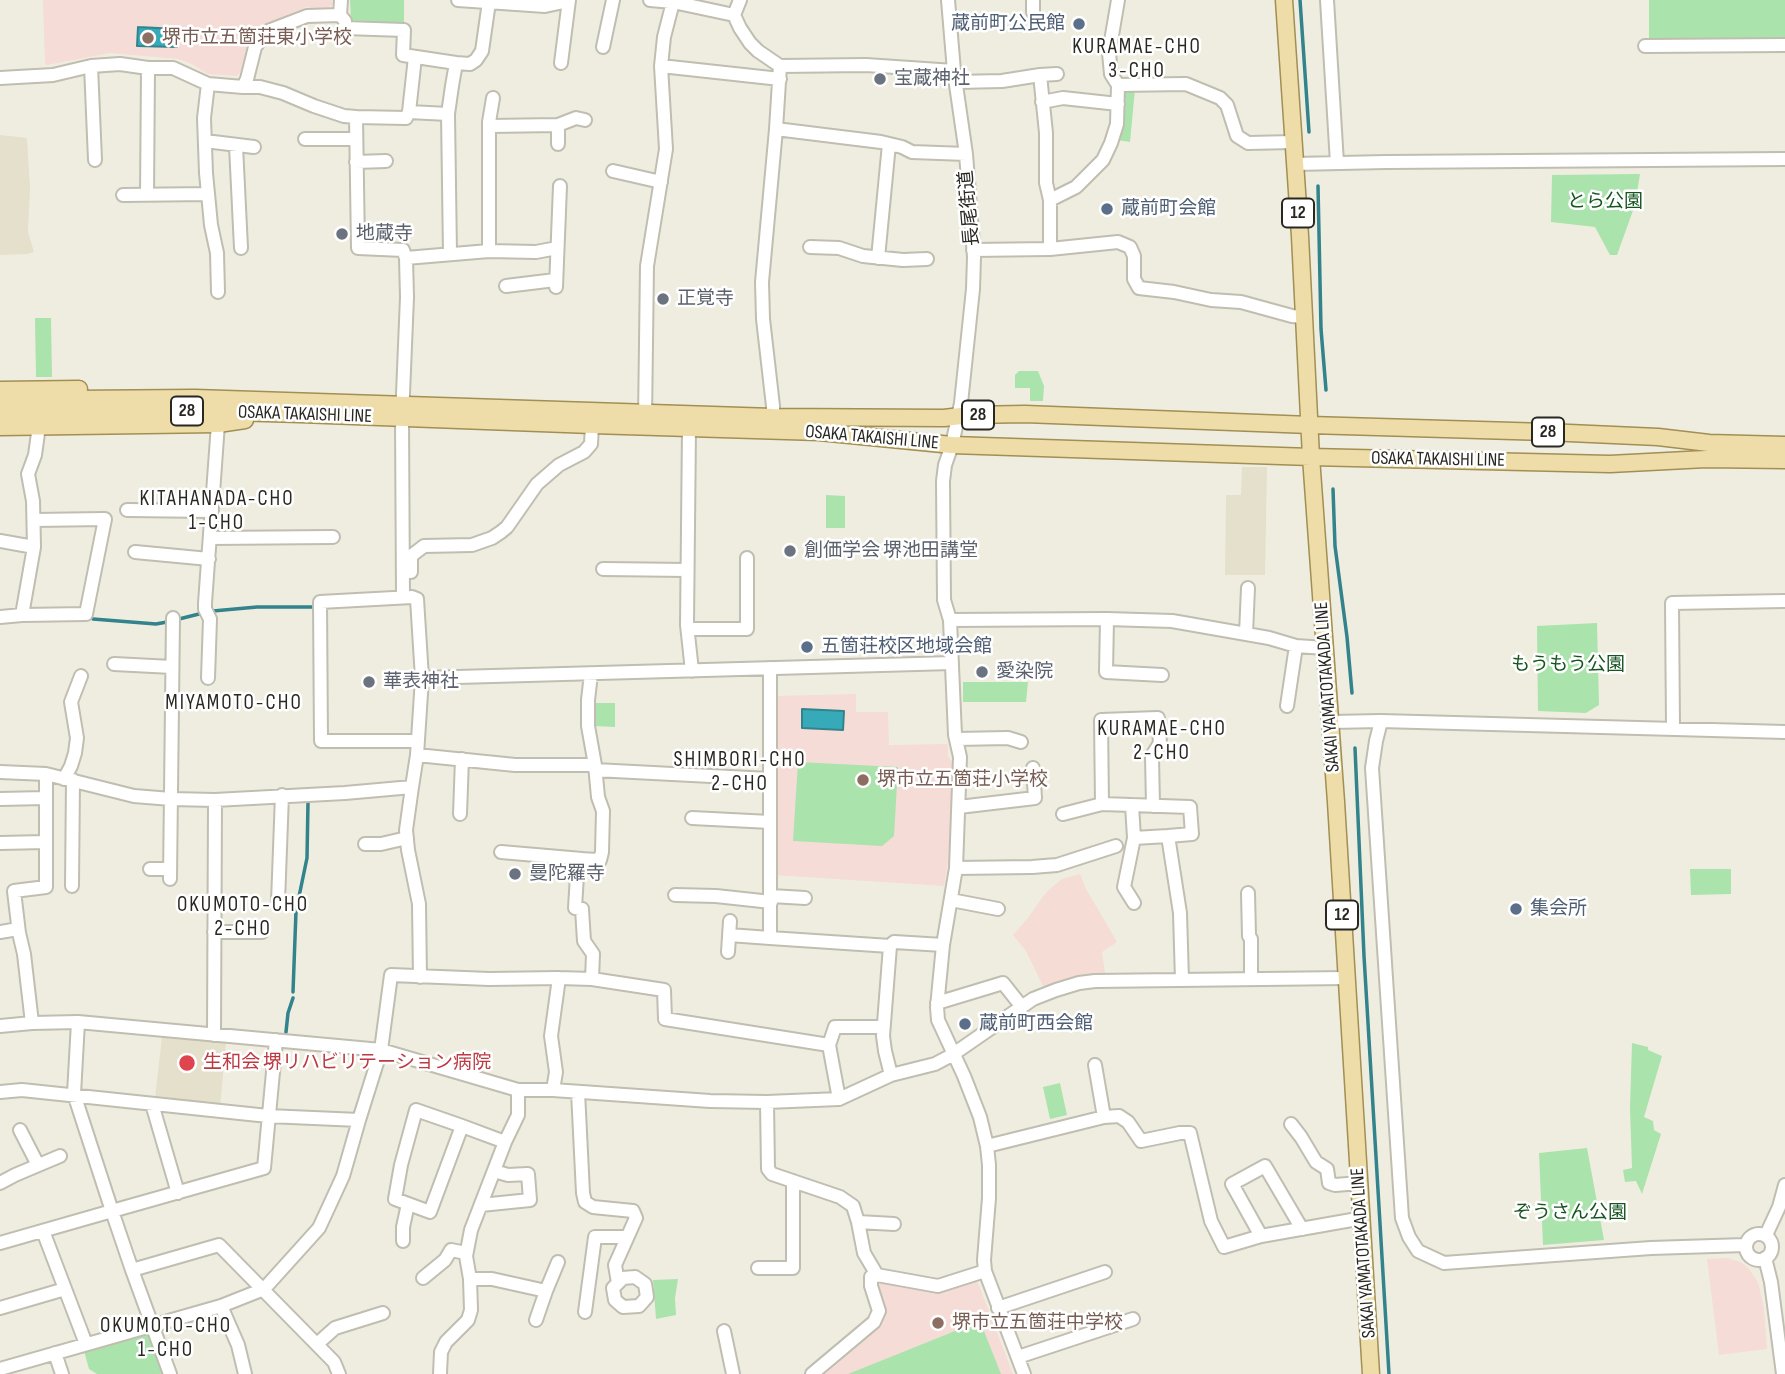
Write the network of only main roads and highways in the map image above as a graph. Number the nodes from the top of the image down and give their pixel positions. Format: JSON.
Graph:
{"nodes":[{"id":1,"x":1284,"y":0,"type":"edge"},
{"id":2,"x":0,"y":390,"type":"edge"},
{"id":3,"x":251,"y":399,"type":"junction"},
{"id":4,"x":0,"y":402,"type":"edge"},
{"id":5,"x":76,"y":405,"type":"junction"},
{"id":6,"x":402,"y":412,"type":"junction"},
{"id":7,"x":300,"y":414,"type":"junction"},
{"id":8,"x":0,"y":415,"type":"edge"},
{"id":9,"x":645,"y":419,"type":"junction"},
{"id":10,"x":1310,"y":425,"type":"junction"},
{"id":11,"x":0,"y":427,"type":"edge"},
{"id":12,"x":1785,"y":445,"type":"edge"},
{"id":13,"x":1311,"y":457,"type":"junction"},
{"id":14,"x":1785,"y":460,"type":"edge"},
{"id":15,"x":1371,"y":1374,"type":"edge"}],
"edges":[{"from":1,"to":10,"type":"main road","name":"SAKAI YAMATOTAKADA LINE","number":"12"},
{"from":2,"to":3,"type":"main road"},
{"from":3,"to":5,"type":"main road","name":"OSAKA TAKAISHI LINE","number":"28"},
{"from":3,"to":6,"type":"main road","name":"OSAKA TAKAISHI LINE","number":"28"},
{"from":4,"to":5,"type":"main road","name":"OSAKA TAKAISHI LINE","number":"28"},
{"from":5,"to":7,"type":"main road","name":"OSAKA TAKAISHI LINE","number":"28"},
{"from":5,"to":8,"type":"main road","name":"OSAKA TAKAISHI LINE","number":"28"},
{"from":6,"to":7,"type":"main road","name":"OSAKA TAKAISHI LINE","number":"28"},
{"from":6,"to":9,"type":"main road","name":"OSAKA TAKAISHI LINE","number":"28"},
{"from":6,"to":9,"type":"main road","name":"OSAKA TAKAISHI LINE","number":"28"},
{"from":7,"to":11,"type":"main road"},
{"from":9,"to":10,"type":"main road","name":"OSAKA TAKAISHI LINE","number":"28"},
{"from":9,"to":13,"type":"main road","name":"OSAKA TAKAISHI LINE","number":"28"},
{"from":10,"to":12,"type":"main road","name":"OSAKA TAKAISHI LINE","number":"28"},
{"from":10,"to":13,"type":"main road","name":"SAKAI YAMATOTAKADA LINE","number":"12"},
{"from":13,"to":14,"type":"main road","name":"OSAKA TAKAISHI LINE","number":"28"},
{"from":13,"to":15,"type":"main road","name":"SAKAI YAMATOTAKADA LINE","number":"12"}]}
